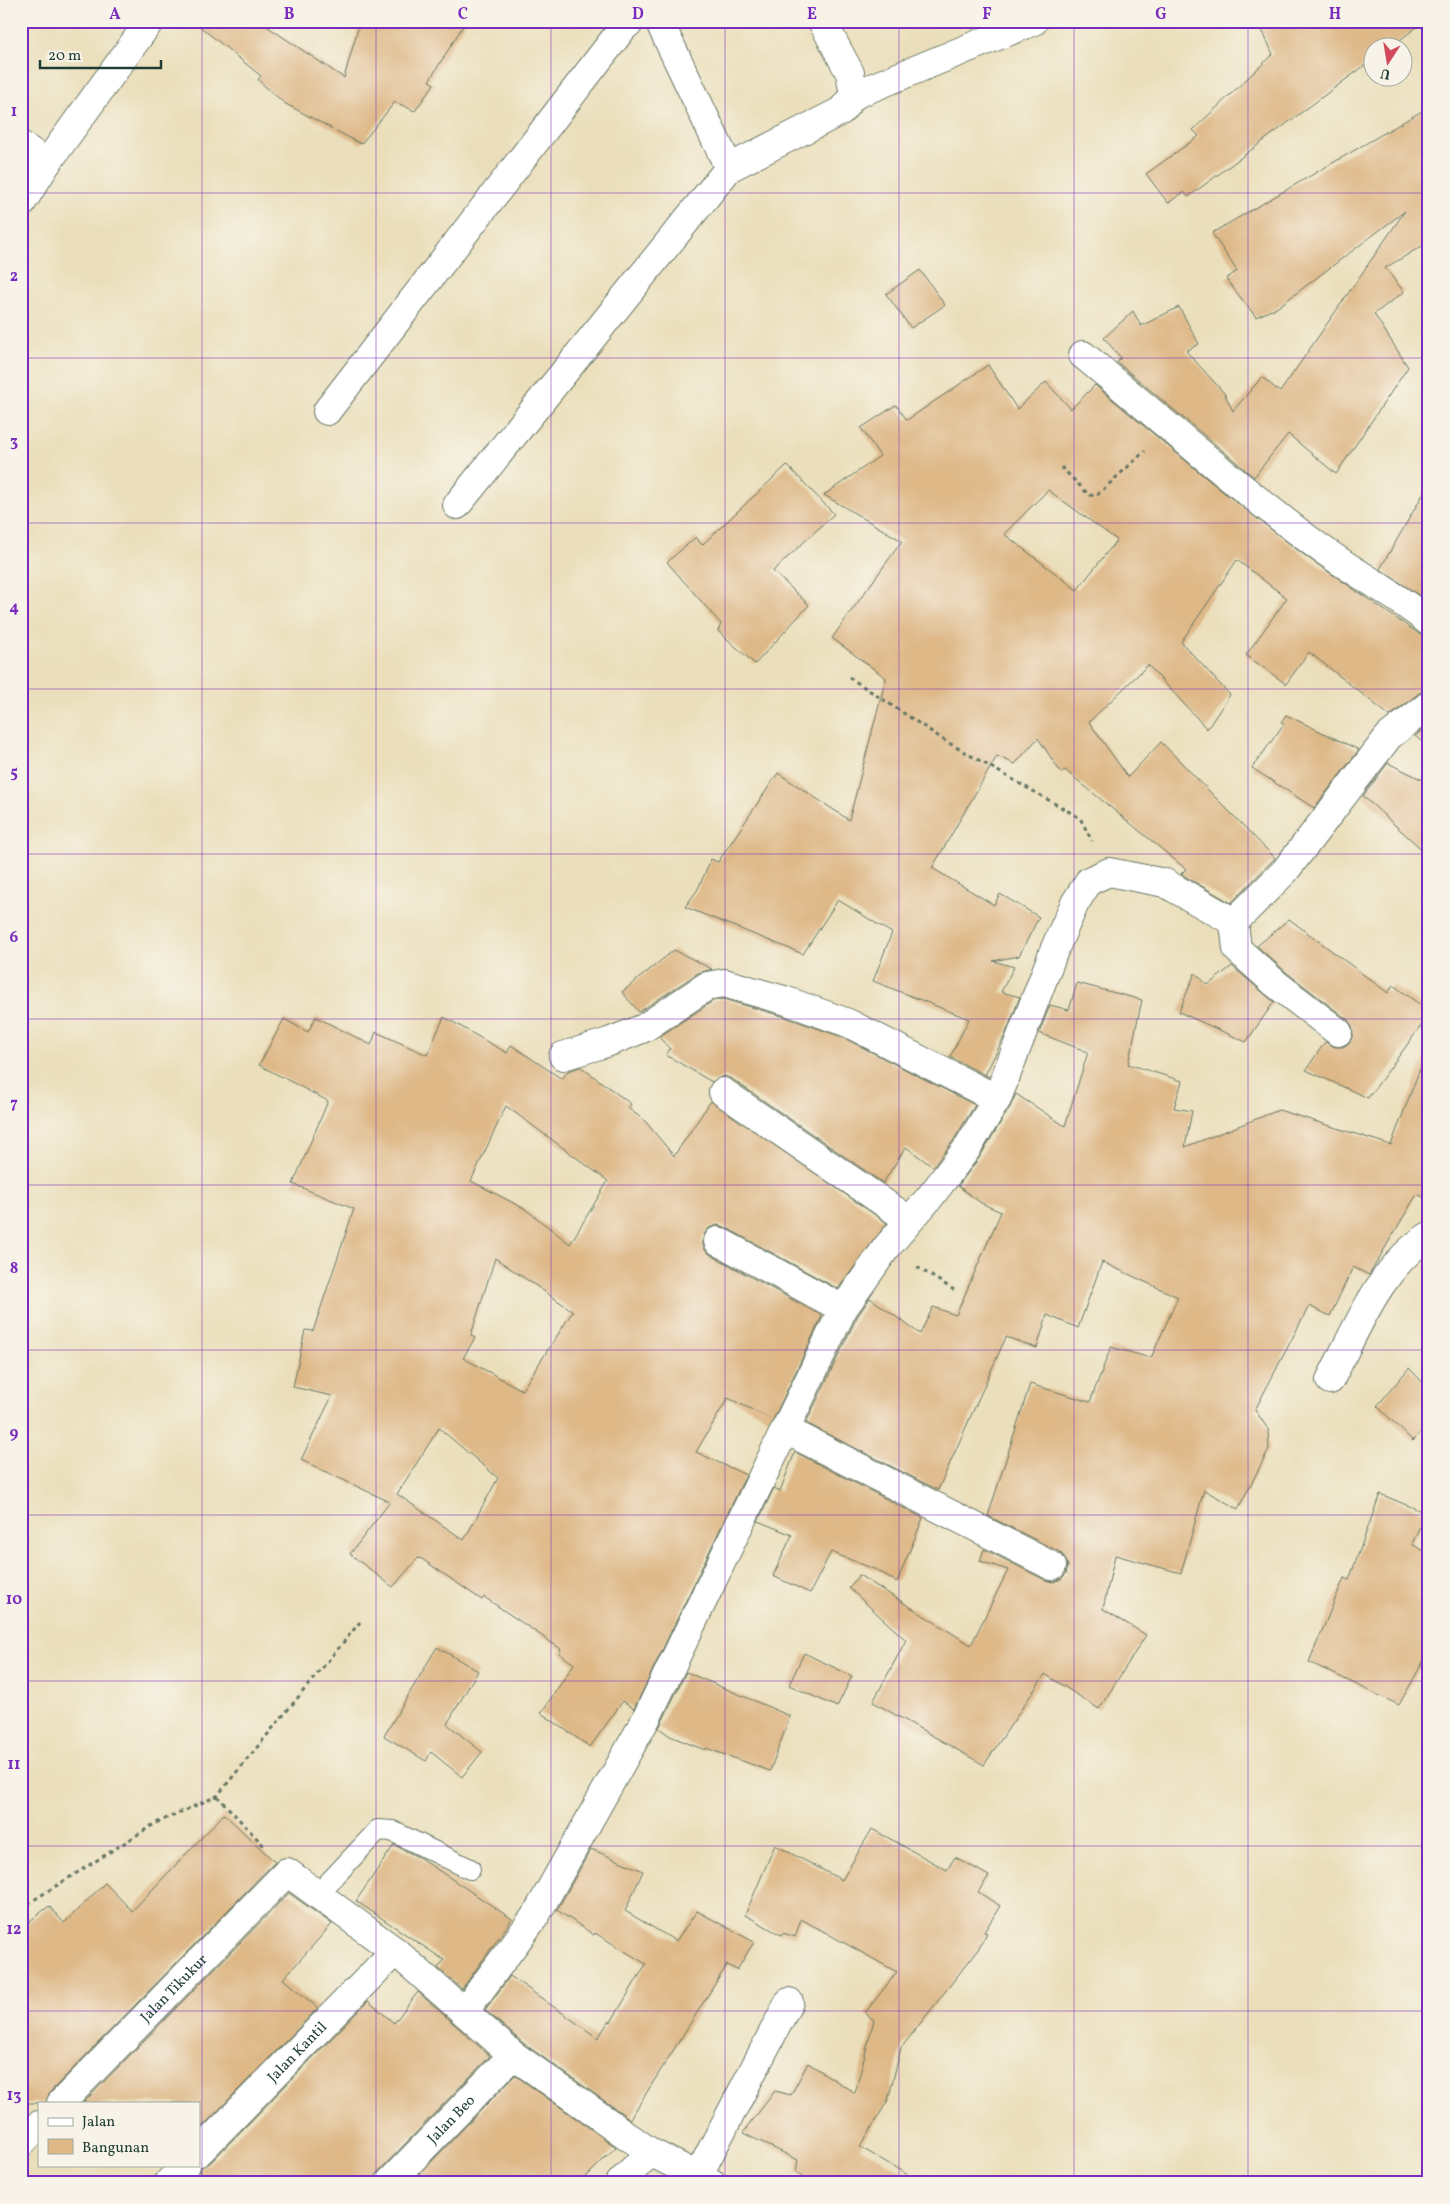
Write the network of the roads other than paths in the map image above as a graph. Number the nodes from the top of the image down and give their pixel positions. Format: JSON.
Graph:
{"nodes":[{"id":1,"x":150,"y":21,"type":"edge"},
{"id":2,"x":631,"y":21,"type":"edge"},
{"id":3,"x":659,"y":21,"type":"edge"},
{"id":4,"x":822,"y":21,"type":"edge"},
{"id":5,"x":1034,"y":21,"type":"edge"},
{"id":6,"x":854,"y":95,"type":"junction"},
{"id":7,"x":21,"y":146,"type":"edge"},
{"id":8,"x":47,"y":163,"type":"junction"},
{"id":9,"x":729,"y":168,"type":"junction"},
{"id":10,"x":21,"y":204,"type":"edge"},
{"id":11,"x":1082,"y":355,"type":"dead end"},
{"id":12,"x":327,"y":411,"type":"dead end"},
{"id":13,"x":457,"y":505,"type":"dead end"},
{"id":14,"x":1429,"y":622,"type":"edge"},
{"id":15,"x":1429,"y":705,"type":"edge"},
{"id":16,"x":1234,"y":922,"type":"junction"},
{"id":17,"x":1338,"y":1032,"type":"dead end"},
{"id":18,"x":563,"y":1056,"type":"dead end"},
{"id":19,"x":723,"y":1092,"type":"dead end"},
{"id":20,"x":997,"y":1100,"type":"junction"},
{"id":21,"x":910,"y":1220,"type":"junction"},
{"id":22,"x":1429,"y":1236,"type":"edge"},
{"id":23,"x":718,"y":1241,"type":"dead end"},
{"id":24,"x":843,"y":1309,"type":"junction"},
{"id":25,"x":1330,"y":1380,"type":"dead end"},
{"id":26,"x":786,"y":1430,"type":"junction"},
{"id":27,"x":1052,"y":1566,"type":"dead end"},
{"id":28,"x":470,"y":1869,"type":"dead end"},
{"id":29,"x":318,"y":1894,"type":"junction"},
{"id":30,"x":396,"y":1951,"type":"junction"},
{"id":31,"x":789,"y":2002,"type":"dead end"},
{"id":32,"x":464,"y":2012,"type":"junction"},
{"id":33,"x":513,"y":2055,"type":"junction"},
{"id":34,"x":62,"y":2102,"type":"edge"},
{"id":35,"x":38,"y":2126,"type":"edge"},
{"id":36,"x":21,"y":2143,"type":"edge"},
{"id":37,"x":200,"y":2151,"type":"edge"},
{"id":38,"x":650,"y":2152,"type":"junction"},
{"id":39,"x":185,"y":2166,"type":"edge"},
{"id":40,"x":705,"y":2178,"type":"edge"},
{"id":41,"x":168,"y":2183,"type":"edge"},
{"id":42,"x":389,"y":2183,"type":"edge"},
{"id":43,"x":620,"y":2183,"type":"edge"}],
"edges":[{"from":1,"to":8,"type":"street"},
{"from":2,"to":12,"type":"street"},
{"from":3,"to":9,"type":"street"},
{"from":4,"to":6,"type":"street"},
{"from":5,"to":6,"type":"street"},
{"from":6,"to":9,"type":"street"},
{"from":7,"to":8,"type":"street"},
{"from":8,"to":10,"type":"street"},
{"from":9,"to":13,"type":"street"},
{"from":11,"to":14,"type":"street"},
{"from":15,"to":16,"type":"street"},
{"from":16,"to":17,"type":"street"},
{"from":16,"to":20,"type":"street"},
{"from":18,"to":20,"type":"street"},
{"from":19,"to":21,"type":"street"},
{"from":20,"to":21,"type":"street"},
{"from":21,"to":24,"type":"street"},
{"from":22,"to":25,"type":"street"},
{"from":23,"to":24,"type":"street"},
{"from":24,"to":26,"type":"street"},
{"from":26,"to":27,"type":"street"},
{"from":26,"to":32,"type":"street"},
{"from":28,"to":29,"type":"lane"},
{"from":29,"to":30,"type":"street"},
{"from":29,"to":34,"type":"street","name":"Jalan Tikukur"},
{"from":30,"to":32,"type":"street"},
{"from":30,"to":37,"type":"street","name":"Jalan Kantil"},
{"from":31,"to":40,"type":"street"},
{"from":32,"to":33,"type":"street"},
{"from":33,"to":38,"type":"street"},
{"from":33,"to":42,"type":"street","name":"Jalan Beo"},
{"from":35,"to":36,"type":"street"},
{"from":38,"to":40,"type":"street"},
{"from":38,"to":43,"type":"street"},
{"from":39,"to":41,"type":"street"}]}
